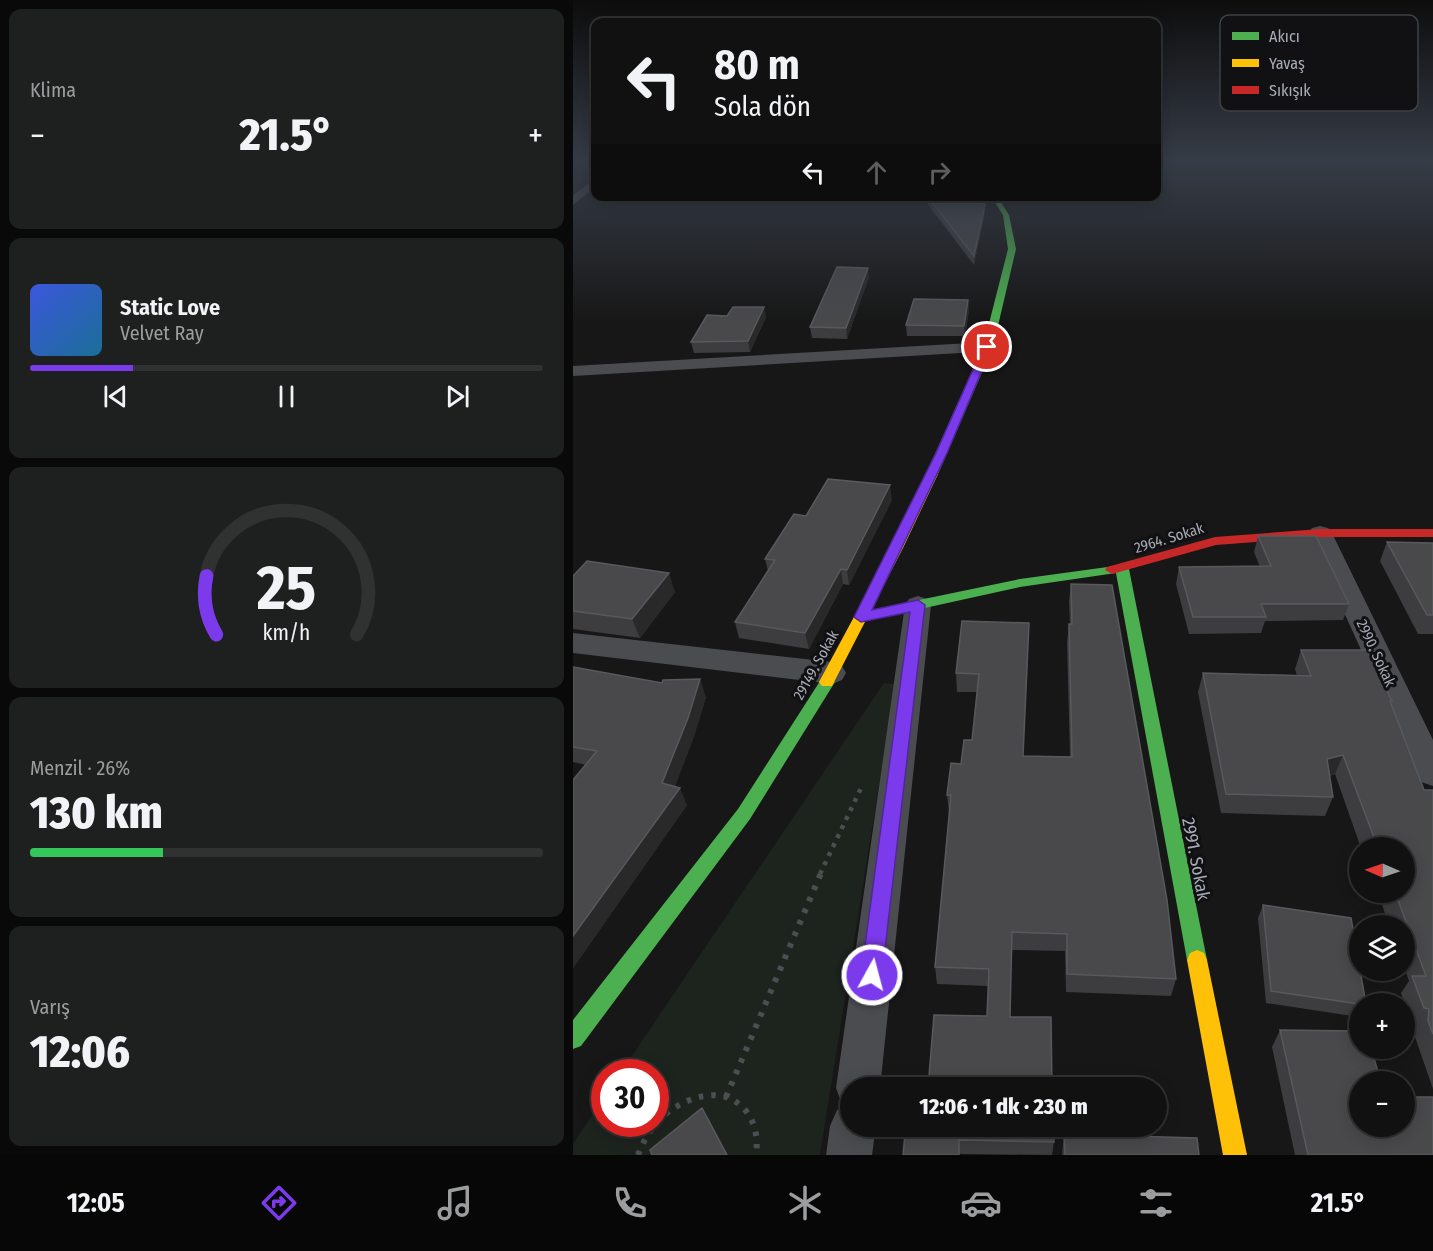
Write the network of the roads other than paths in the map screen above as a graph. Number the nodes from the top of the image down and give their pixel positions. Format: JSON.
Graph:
{"nodes":[{"id":1,"x":1006,"y":215,"type":"edge"},
{"id":2,"x":987,"y":347,"type":"junction"},
{"id":3,"x":573,"y":371,"type":"edge"},
{"id":4,"x":1320,"y":533,"type":"junction"},
{"id":5,"x":1433,"y":533,"type":"edge"},
{"id":6,"x":1122,"y":569,"type":"junction"},
{"id":7,"x":918,"y":605,"type":"junction"},
{"id":8,"x":861,"y":617,"type":"junction"},
{"id":9,"x":573,"y":643,"type":"edge"},
{"id":10,"x":832,"y":673,"type":"junction"},
{"id":11,"x":1433,"y":773,"type":"edge"},
{"id":12,"x":586,"y":1004,"type":"edge"},
{"id":13,"x":573,"y":1038,"type":"edge"},
{"id":14,"x":859,"y":1077,"type":"edge"},
{"id":15,"x":851,"y":1137,"type":"edge"},
{"id":16,"x":849,"y":1155,"type":"edge"},
{"id":17,"x":1235,"y":1155,"type":"edge"}],
"edges":[{"from":1,"to":2,"type":"street","name":"29149. Sokak"},
{"from":2,"to":3,"type":"street"},
{"from":2,"to":8,"type":"street","name":"29149. Sokak"},
{"from":4,"to":5,"type":"street","name":"2964. Sokak"},
{"from":4,"to":6,"type":"street","name":"2964. Sokak"},
{"from":4,"to":11,"type":"street","name":"2990. Sokak"},
{"from":6,"to":7,"type":"street","name":"2964. Sokak"},
{"from":6,"to":17,"type":"street","name":"2991. Sokak"},
{"from":7,"to":8,"type":"street","name":"2964. Sokak"},
{"from":7,"to":14,"type":"street"},
{"from":8,"to":10,"type":"street","name":"29149. Sokak"},
{"from":9,"to":10,"type":"street"},
{"from":10,"to":12,"type":"street","name":"29149. Sokak"},
{"from":12,"to":13,"type":"street","name":"29149. Sokak"},
{"from":15,"to":16,"type":"street"}]}
